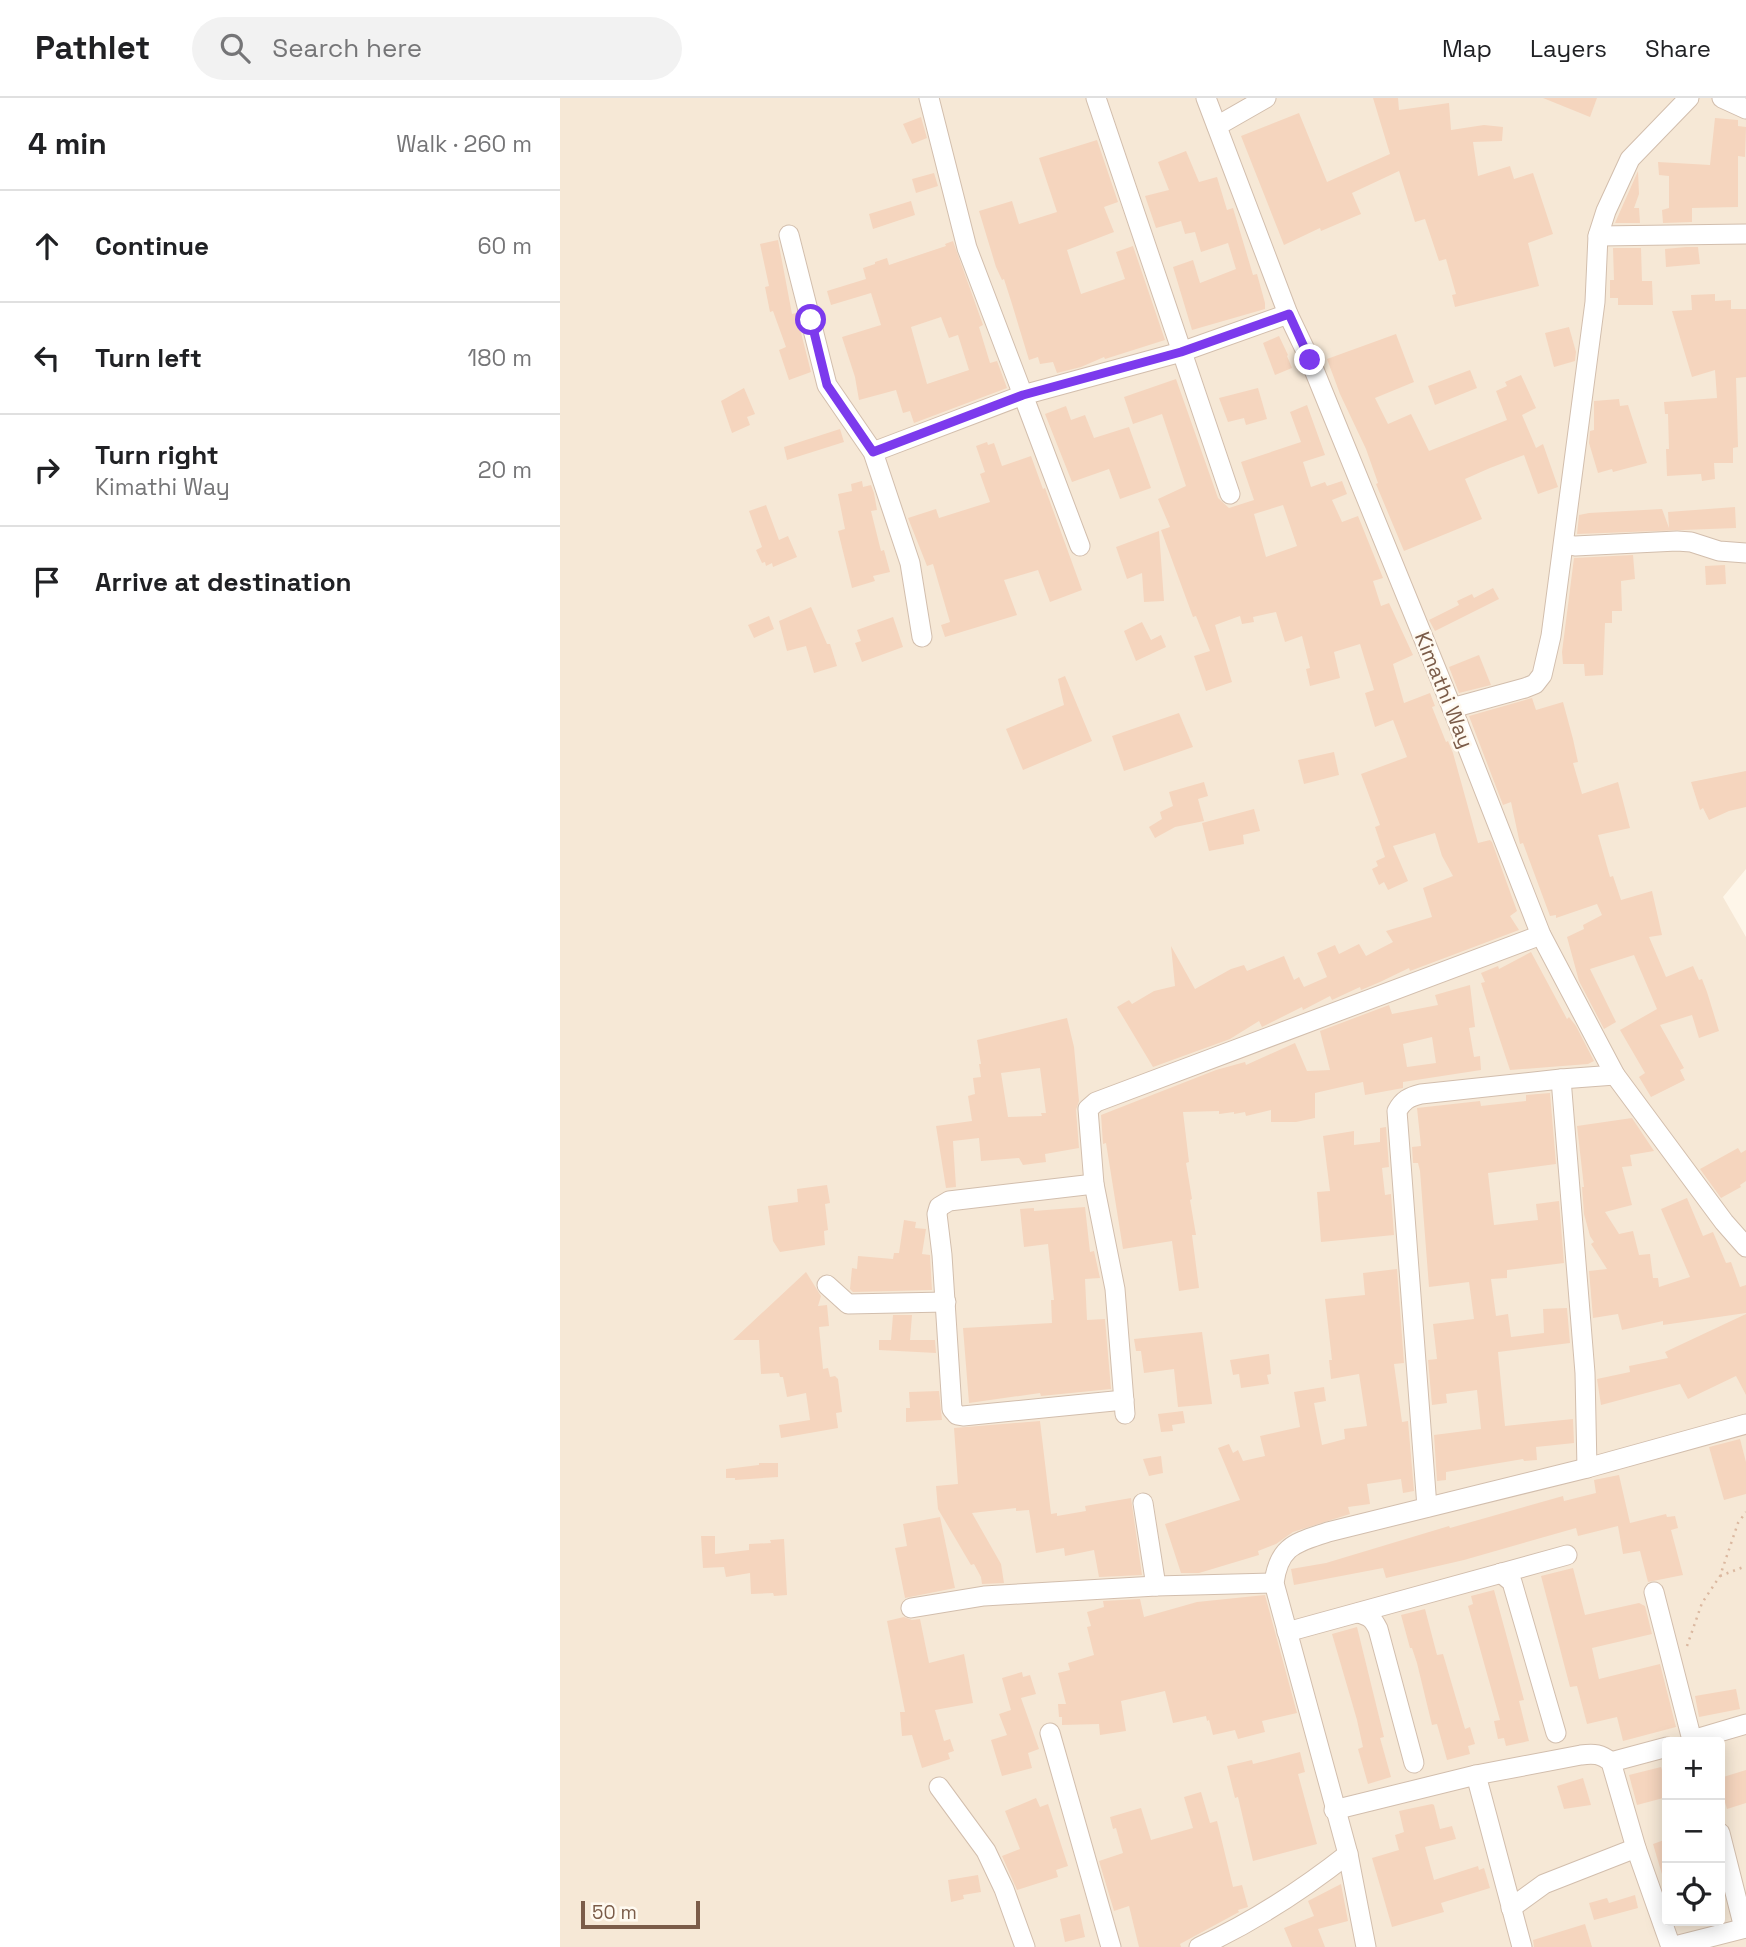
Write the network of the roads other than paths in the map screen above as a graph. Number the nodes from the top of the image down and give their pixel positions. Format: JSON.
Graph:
{"nodes":[{"id":1,"x":929,"y":98,"type":"edge"},
{"id":2,"x":1096,"y":98,"type":"edge"},
{"id":3,"x":1206,"y":98,"type":"edge"},
{"id":4,"x":1266,"y":98,"type":"edge"},
{"id":5,"x":1689,"y":98,"type":"edge"},
{"id":6,"x":1722,"y":98,"type":"edge"},
{"id":7,"x":1746,"y":108,"type":"edge"},
{"id":8,"x":1216,"y":126,"type":"junction"},
{"id":9,"x":1746,"y":234,"type":"edge"},
{"id":10,"x":789,"y":235,"type":"dead end"},
{"id":11,"x":1598,"y":236,"type":"junction"},
{"id":12,"x":1289,"y":314,"type":"junction"},
{"id":13,"x":1181,"y":352,"type":"junction"},
{"id":14,"x":1023,"y":395,"type":"junction"},
{"id":15,"x":873,"y":452,"type":"junction"},
{"id":16,"x":1230,"y":494,"type":"dead end"},
{"id":17,"x":1564,"y":544,"type":"junction"},
{"id":18,"x":1080,"y":546,"type":"dead end"},
{"id":19,"x":1746,"y":553,"type":"edge"},
{"id":20,"x":922,"y":637,"type":"dead end"},
{"id":21,"x":1452,"y":708,"type":"junction"},
{"id":22,"x":1541,"y":935,"type":"junction"},
{"id":23,"x":1615,"y":1075,"type":"junction"},
{"id":24,"x":1561,"y":1079,"type":"junction"},
{"id":25,"x":1094,"y":1184,"type":"junction"},
{"id":26,"x":1746,"y":1247,"type":"edge"},
{"id":27,"x":827,"y":1285,"type":"dead end"},
{"id":28,"x":946,"y":1302,"type":"junction"},
{"id":29,"x":1745,"y":1427,"type":"edge"},
{"id":30,"x":1587,"y":1468,"type":"junction"},
{"id":31,"x":1143,"y":1503,"type":"dead end"},
{"id":32,"x":1427,"y":1507,"type":"junction"},
{"id":33,"x":1567,"y":1555,"type":"dead end"},
{"id":34,"x":1501,"y":1573,"type":"junction"},
{"id":35,"x":1274,"y":1583,"type":"junction"},
{"id":36,"x":1156,"y":1586,"type":"junction"},
{"id":37,"x":1654,"y":1592,"type":"dead end"},
{"id":38,"x":911,"y":1608,"type":"dead end"},
{"id":39,"x":1358,"y":1613,"type":"junction"},
{"id":40,"x":1287,"y":1632,"type":"junction"},
{"id":41,"x":1746,"y":1724,"type":"edge"},
{"id":42,"x":1050,"y":1733,"type":"dead end"},
{"id":43,"x":1556,"y":1733,"type":"dead end"},
{"id":44,"x":1688,"y":1737,"type":"edge"},
{"id":45,"x":1705,"y":1737,"type":"edge"},
{"id":46,"x":1662,"y":1748,"type":"edge"},
{"id":47,"x":1611,"y":1762,"type":"junction"},
{"id":48,"x":1414,"y":1763,"type":"dead end"},
{"id":49,"x":1475,"y":1775,"type":"junction"},
{"id":50,"x":939,"y":1787,"type":"dead end"},
{"id":51,"x":1334,"y":1811,"type":"junction"},
{"id":52,"x":1636,"y":1848,"type":"junction"},
{"id":53,"x":1725,"y":1852,"type":"edge"},
{"id":54,"x":1348,"y":1854,"type":"junction"},
{"id":55,"x":1511,"y":1908,"type":"junction"},
{"id":56,"x":1745,"y":1928,"type":"edge"},
{"id":57,"x":1025,"y":1947,"type":"edge"},
{"id":58,"x":1111,"y":1947,"type":"edge"},
{"id":59,"x":1199,"y":1947,"type":"edge"},
{"id":60,"x":1366,"y":1947,"type":"edge"},
{"id":61,"x":1522,"y":1947,"type":"edge"},
{"id":62,"x":1671,"y":1947,"type":"edge"}],
"edges":[{"from":1,"to":14,"type":"street"},
{"from":2,"to":13,"type":"street"},
{"from":3,"to":8,"type":"street","name":"Kimathi Way"},
{"from":4,"to":8,"type":"street"},
{"from":5,"to":11,"type":"street"},
{"from":6,"to":7,"type":"street"},
{"from":8,"to":12,"type":"street","name":"Kimathi Way"},
{"from":9,"to":11,"type":"street"},
{"from":10,"to":15,"type":"street"},
{"from":11,"to":17,"type":"street"},
{"from":12,"to":13,"type":"street"},
{"from":12,"to":21,"type":"street","name":"Kimathi Way"},
{"from":13,"to":14,"type":"street"},
{"from":13,"to":16,"type":"street"},
{"from":14,"to":15,"type":"street"},
{"from":14,"to":18,"type":"street"},
{"from":15,"to":20,"type":"street"},
{"from":17,"to":19,"type":"street"},
{"from":17,"to":21,"type":"street"},
{"from":21,"to":22,"type":"street","name":"Kimathi Way"},
{"from":22,"to":23,"type":"street","name":"Kimathi Way"},
{"from":22,"to":25,"type":"street"},
{"from":23,"to":24,"type":"street"},
{"from":23,"to":26,"type":"street","name":"Kimathi Way"},
{"from":24,"to":30,"type":"street"},
{"from":24,"to":32,"type":"street"},
{"from":25,"to":28,"type":"street"},
{"from":25,"to":28,"type":"street"},
{"from":27,"to":28,"type":"street"},
{"from":29,"to":30,"type":"street"},
{"from":30,"to":32,"type":"street"},
{"from":31,"to":36,"type":"street"},
{"from":32,"to":35,"type":"street"},
{"from":33,"to":34,"type":"street"},
{"from":34,"to":39,"type":"street"},
{"from":34,"to":43,"type":"street"},
{"from":35,"to":36,"type":"street"},
{"from":35,"to":40,"type":"street"},
{"from":36,"to":38,"type":"street"},
{"from":37,"to":44,"type":"street"},
{"from":39,"to":40,"type":"street"},
{"from":39,"to":48,"type":"street"},
{"from":40,"to":51,"type":"street"},
{"from":41,"to":45,"type":"street"},
{"from":42,"to":58,"type":"street"},
{"from":46,"to":47,"type":"street"},
{"from":47,"to":49,"type":"street"},
{"from":47,"to":52,"type":"street"},
{"from":49,"to":51,"type":"street"},
{"from":49,"to":55,"type":"street"},
{"from":50,"to":57,"type":"street"},
{"from":51,"to":54,"type":"street"},
{"from":52,"to":55,"type":"street"},
{"from":52,"to":62,"type":"street"},
{"from":53,"to":56,"type":"street"},
{"from":54,"to":59,"type":"street"},
{"from":54,"to":60,"type":"street"},
{"from":55,"to":61,"type":"street"},
{"from":56,"to":62,"type":"street"}]}
